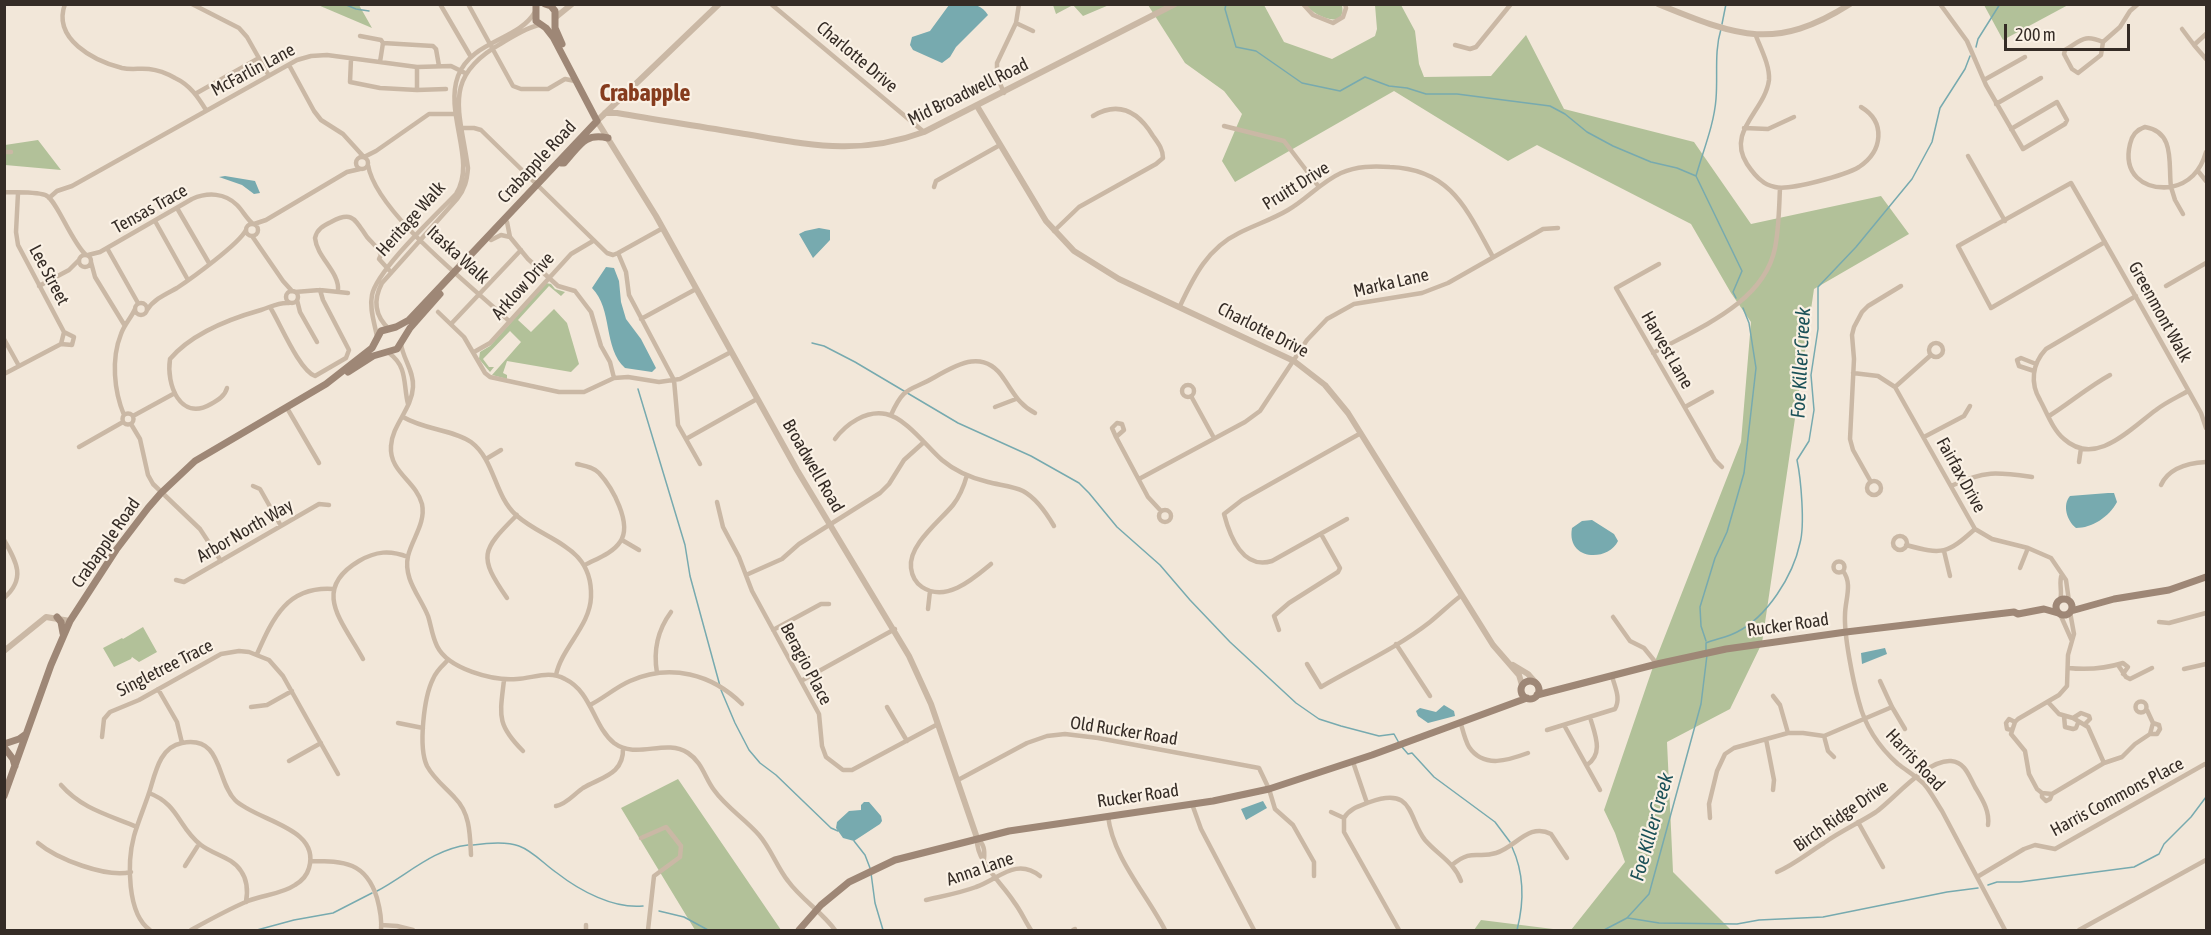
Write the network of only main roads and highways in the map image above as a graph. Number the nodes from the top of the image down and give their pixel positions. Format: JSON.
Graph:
{"nodes":[{"id":1,"x":547,"y":5,"type":"edge"},
{"id":2,"x":534,"y":10,"type":"edge"},
{"id":3,"x":556,"y":19,"type":"junction"},
{"id":4,"x":542,"y":26,"type":"junction"},
{"id":5,"x":577,"y":83,"type":"junction"},
{"id":6,"x":597,"y":121,"type":"junction"},
{"id":7,"x":608,"y":138,"type":"road end"},
{"id":8,"x":561,"y":163,"type":"junction"},
{"id":9,"x":537,"y":187,"type":"junction"},
{"id":10,"x":457,"y":272,"type":"junction"},
{"id":11,"x":390,"y":329,"type":"junction"},
{"id":12,"x":377,"y":339,"type":"junction"},
{"id":13,"x":401,"y":343,"type":"junction"},
{"id":14,"x":388,"y":353,"type":"junction"},
{"id":15,"x":327,"y":384,"type":"junction"},
{"id":16,"x":2206,"y":577,"type":"edge"},
{"id":17,"x":2114,"y":599,"type":"junction"},
{"id":18,"x":2059,"y":601,"type":"junction"},
{"id":19,"x":2070,"y":602,"type":"junction"},
{"id":20,"x":2014,"y":612,"type":"junction"},
{"id":21,"x":2070,"y":612,"type":"junction"},
{"id":22,"x":2059,"y":613,"type":"junction"},
{"id":23,"x":57,"y":617,"type":"road end"},
{"id":24,"x":63,"y":635,"type":"junction"},
{"id":25,"x":1536,"y":683,"type":"junction"},
{"id":26,"x":1521,"y":686,"type":"junction"},
{"id":27,"x":1568,"y":687,"type":"junction"},
{"id":28,"x":1537,"y":696,"type":"junction"},
{"id":29,"x":1527,"y":698,"type":"junction"},
{"id":30,"x":1496,"y":710,"type":"junction"},
{"id":31,"x":26,"y":734,"type":"junction"},
{"id":32,"x":5,"y":745,"type":"edge"},
{"id":33,"x":15,"y":767,"type":"junction"},
{"id":34,"x":4,"y":796,"type":"edge"},
{"id":35,"x":799,"y":930,"type":"edge"}],
"edges":[{"from":1,"to":2,"type":"main road"},
{"from":1,"to":3,"type":"main road"},
{"from":2,"to":4,"type":"main road"},
{"from":3,"to":4,"type":"main road"},
{"from":3,"to":5,"type":"main road"},
{"from":4,"to":5,"type":"main road"},
{"from":5,"to":6,"type":"main road"},
{"from":6,"to":8,"type":"main road","name":"Crabapple Road"},
{"from":6,"to":9,"type":"main road","name":"Crabapple Road"},
{"from":7,"to":8,"type":"main road"},
{"from":8,"to":9,"type":"main road","name":"Crabapple Road"},
{"from":9,"to":10,"type":"main road","name":"Crabapple Road"},
{"from":9,"to":10,"type":"main road","name":"Crabapple Road"},
{"from":10,"to":11,"type":"main road","name":"Crabapple Road"},
{"from":10,"to":13,"type":"main road","name":"Crabapple Road"},
{"from":11,"to":12,"type":"main road"},
{"from":11,"to":13,"type":"main road"},
{"from":12,"to":14,"type":"main road"},
{"from":12,"to":15,"type":"main road","name":"Crabapple Road"},
{"from":13,"to":14,"type":"main road"},
{"from":14,"to":15,"type":"main road","name":"Crabapple Road"},
{"from":15,"to":24,"type":"main road","name":"Crabapple Road"},
{"from":16,"to":17,"type":"main road"},
{"from":17,"to":19,"type":"main road"},
{"from":17,"to":21,"type":"main road"},
{"from":18,"to":19,"type":"main road"},
{"from":18,"to":20,"type":"main road","name":"Rucker Road"},
{"from":18,"to":22,"type":"main road"},
{"from":19,"to":21,"type":"main road"},
{"from":20,"to":22,"type":"main road","name":"Rucker Road"},
{"from":20,"to":27,"type":"main road","name":"Rucker Road"},
{"from":21,"to":22,"type":"main road"},
{"from":23,"to":24,"type":"main road"},
{"from":24,"to":31,"type":"main road","name":"Crabapple Road"},
{"from":25,"to":26,"type":"main road"},
{"from":25,"to":27,"type":"main road","name":"Rucker Road"},
{"from":25,"to":28,"type":"main road"},
{"from":26,"to":29,"type":"main road"},
{"from":26,"to":30,"type":"main road","name":"Rucker Road"},
{"from":27,"to":28,"type":"main road","name":"Rucker Road"},
{"from":28,"to":29,"type":"main road"},
{"from":29,"to":30,"type":"main road","name":"Rucker Road"},
{"from":30,"to":35,"type":"main road","name":"Rucker Road"},
{"from":31,"to":32,"type":"main road"},
{"from":31,"to":33,"type":"main road","name":"Crabapple Road"},
{"from":32,"to":33,"type":"main road"},
{"from":33,"to":34,"type":"main road","name":"Crabapple Road"}]}
